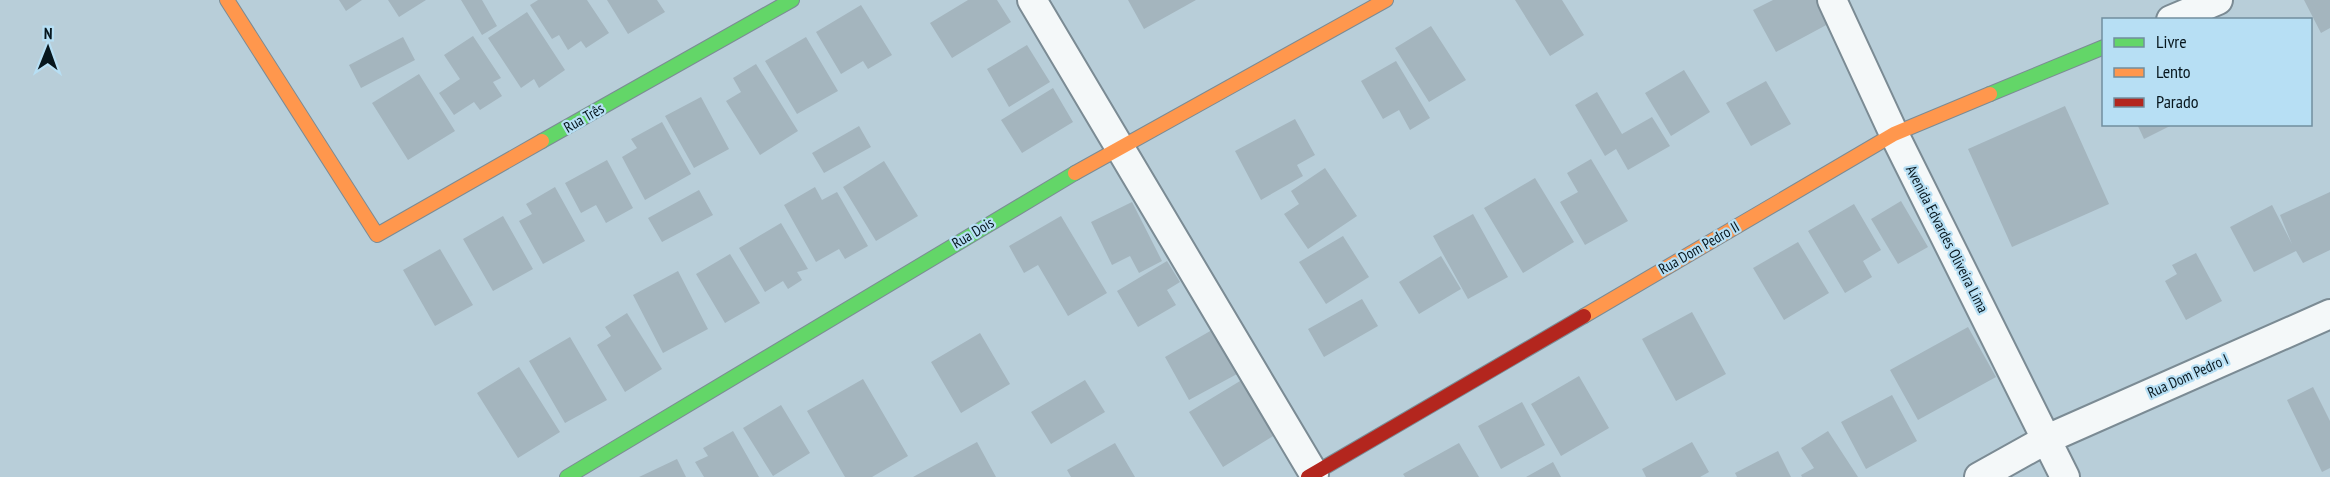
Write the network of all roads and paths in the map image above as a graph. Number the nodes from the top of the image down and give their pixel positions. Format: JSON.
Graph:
{"nodes":[{"id":1,"x":227,"y":0,"type":"edge"},
{"id":2,"x":792,"y":0,"type":"edge"},
{"id":3,"x":1032,"y":0,"type":"edge"},
{"id":4,"x":1386,"y":0,"type":"edge"},
{"id":5,"x":1832,"y":0,"type":"edge"},
{"id":6,"x":2218,"y":0,"type":"edge"},
{"id":7,"x":2176,"y":18,"type":"edge"},
{"id":8,"x":2102,"y":47,"type":"edge"},
{"id":9,"x":1894,"y":134,"type":"junction"},
{"id":10,"x":1118,"y":147,"type":"junction"},
{"id":11,"x":2330,"y":314,"type":"edge"},
{"id":12,"x":2047,"y":439,"type":"junction"},
{"id":13,"x":1312,"y":476,"type":"edge"},
{"id":14,"x":567,"y":477,"type":"edge"},
{"id":15,"x":1979,"y":477,"type":"edge"},
{"id":16,"x":2065,"y":477,"type":"edge"}],
"edges":[{"from":1,"to":2,"type":"street","name":"Rua Três"},
{"from":3,"to":10,"type":"street"},
{"from":4,"to":10,"type":"street","name":"Rua Dois"},
{"from":5,"to":9,"type":"street","name":"Avenida Edvardes Oliveira Lima"},
{"from":6,"to":7,"type":"street"},
{"from":8,"to":9,"type":"street","name":"Rua Dom Pedro II"},
{"from":9,"to":12,"type":"street","name":"Avenida Edvardes Oliveira Lima"},
{"from":9,"to":13,"type":"street","name":"Rua Dom Pedro II"},
{"from":10,"to":13,"type":"street"},
{"from":10,"to":14,"type":"street","name":"Rua Dois"},
{"from":11,"to":12,"type":"street","name":"Rua Dom Pedro I"},
{"from":12,"to":15,"type":"street"},
{"from":12,"to":16,"type":"street","name":"Avenida Edvardes Oliveira Lima"}]}
